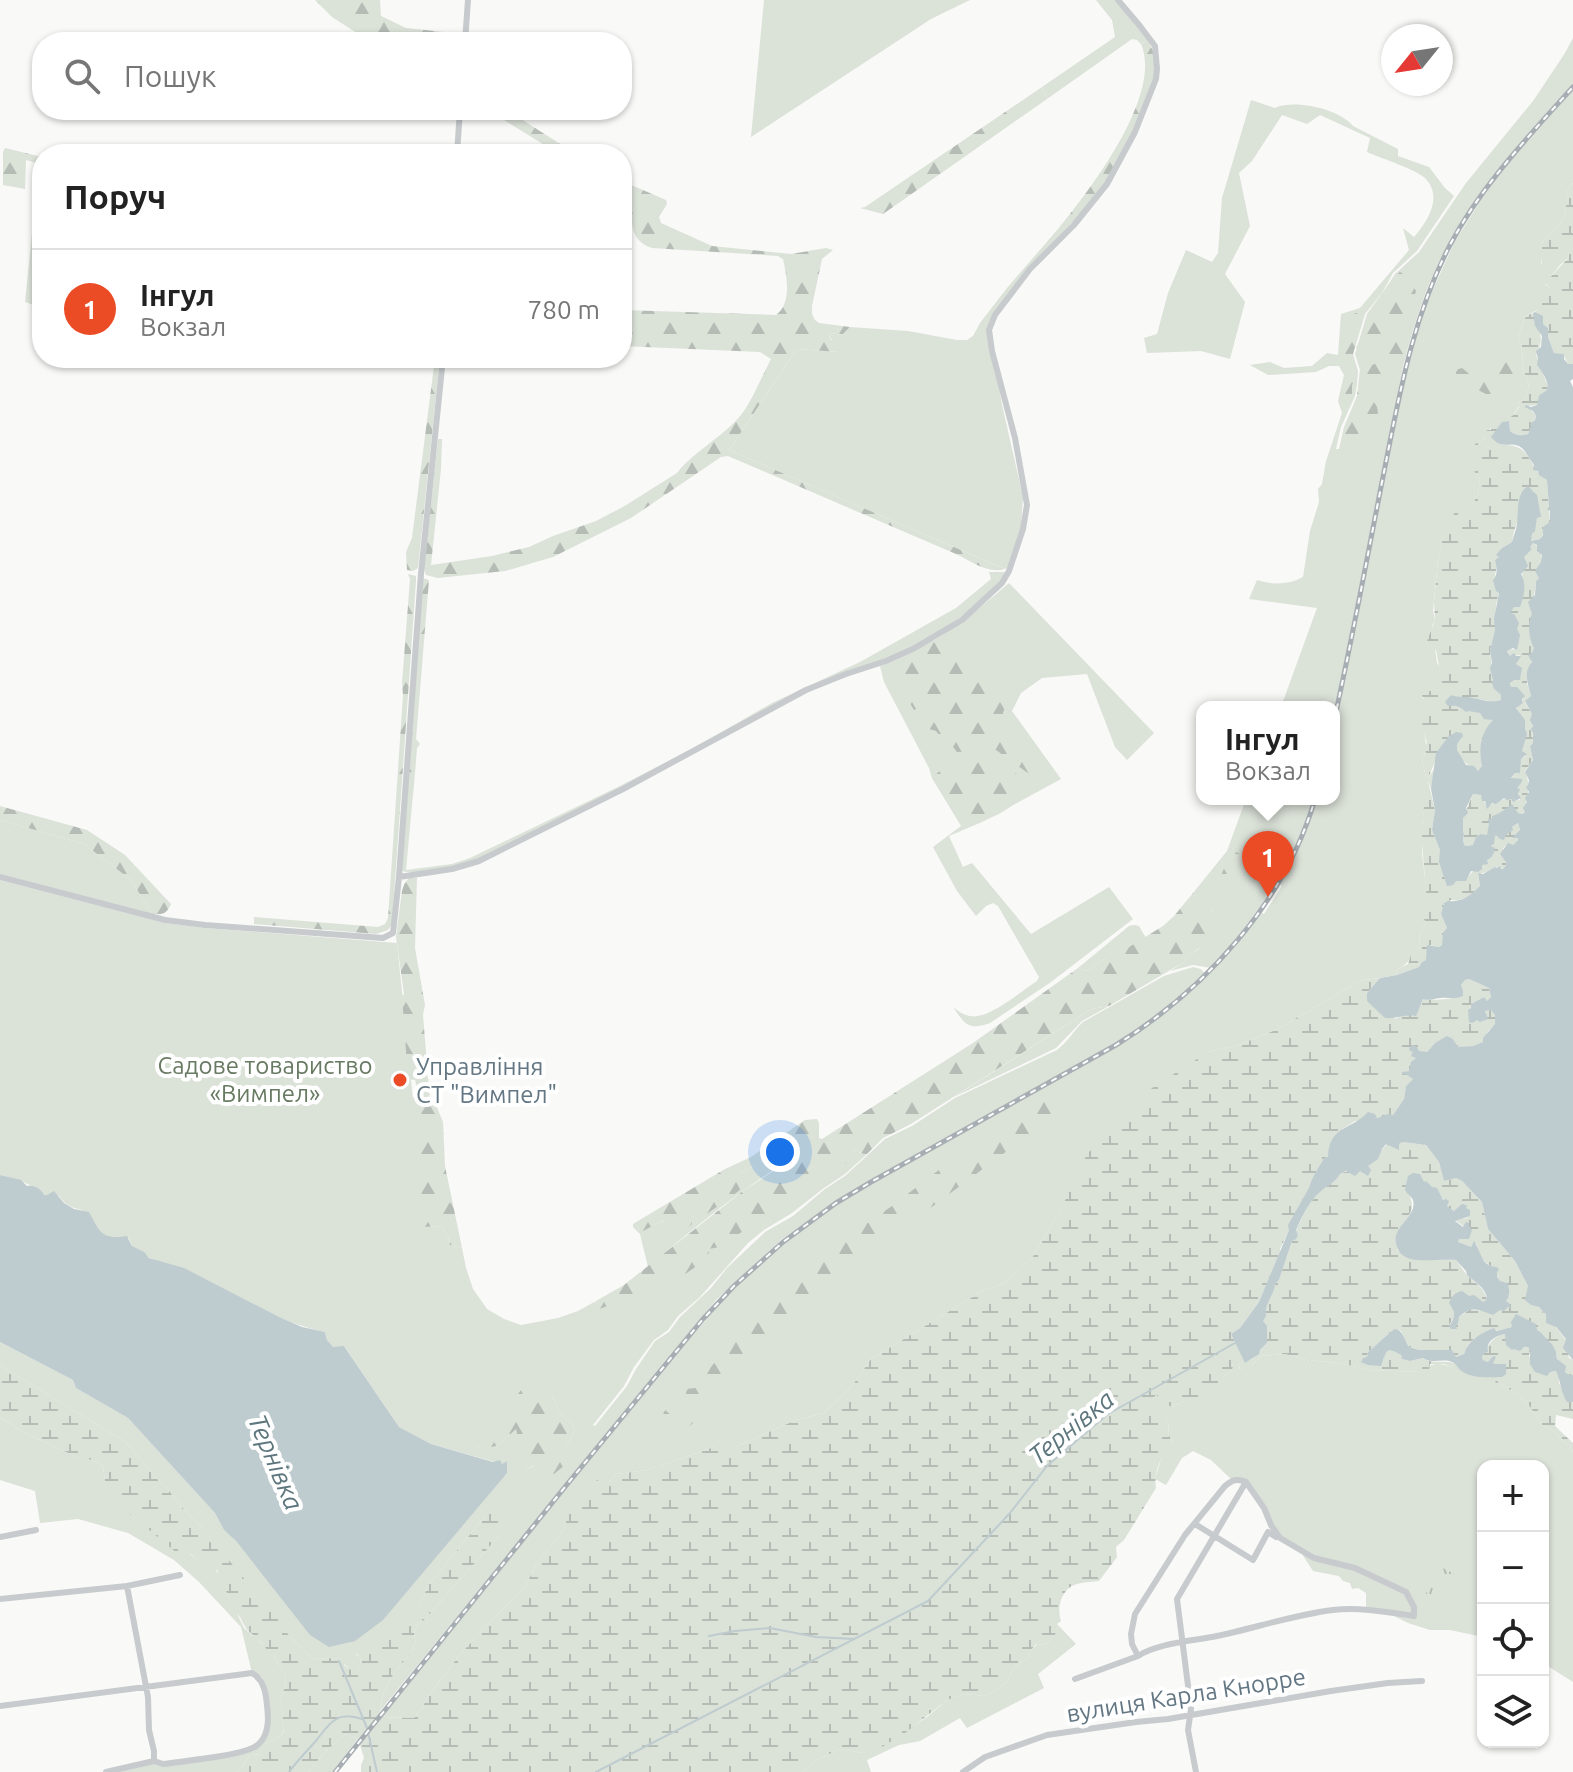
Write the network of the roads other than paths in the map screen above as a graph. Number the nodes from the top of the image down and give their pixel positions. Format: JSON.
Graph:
{"nodes":[{"id":1,"x":468,"y":0,"type":"edge"},
{"id":2,"x":1118,"y":0,"type":"edge"},
{"id":3,"x":466,"y":32,"type":"edge"},
{"id":4,"x":459,"y":120,"type":"edge"},
{"id":5,"x":458,"y":144,"type":"edge"},
{"id":6,"x":442,"y":368,"type":"edge"},
{"id":7,"x":0,"y":877,"type":"edge"},
{"id":8,"x":399,"y":877,"type":"junction"},
{"id":9,"x":1246,"y":1482,"type":"junction"},
{"id":10,"x":1195,"y":1524,"type":"junction"},
{"id":11,"x":36,"y":1530,"type":"dead end"},
{"id":12,"x":0,"y":1537,"type":"edge"},
{"id":13,"x":1213,"y":1537,"type":"junction"},
{"id":14,"x":1280,"y":1538,"type":"junction"},
{"id":15,"x":180,"y":1575,"type":"dead end"},
{"id":16,"x":127,"y":1586,"type":"junction"},
{"id":17,"x":0,"y":1599,"type":"edge"},
{"id":18,"x":1183,"y":1643,"type":"junction"},
{"id":19,"x":1138,"y":1656,"type":"junction"},
{"id":20,"x":1075,"y":1679,"type":"dead end"},
{"id":21,"x":1422,"y":1681,"type":"dead end"},
{"id":22,"x":146,"y":1688,"type":"junction"},
{"id":23,"x":0,"y":1706,"type":"edge"},
{"id":24,"x":1190,"y":1716,"type":"junction"},
{"id":25,"x":154,"y":1761,"type":"junction"},
{"id":26,"x":106,"y":1772,"type":"edge"},
{"id":27,"x":963,"y":1772,"type":"edge"},
{"id":28,"x":1196,"y":1772,"type":"edge"}],
"edges":[{"from":1,"to":3,"type":"street"},
{"from":2,"to":8,"type":"street"},
{"from":4,"to":5,"type":"street"},
{"from":6,"to":8,"type":"street"},
{"from":7,"to":8,"type":"street"},
{"from":9,"to":10,"type":"street"},
{"from":9,"to":13,"type":"street"},
{"from":9,"to":14,"type":"street"},
{"from":10,"to":13,"type":"street"},
{"from":10,"to":19,"type":"street"},
{"from":11,"to":12,"type":"street"},
{"from":13,"to":14,"type":"street"},
{"from":13,"to":18,"type":"street"},
{"from":14,"to":18,"type":"street"},
{"from":15,"to":16,"type":"street"},
{"from":16,"to":17,"type":"street"},
{"from":16,"to":22,"type":"street"},
{"from":18,"to":19,"type":"street"},
{"from":18,"to":24,"type":"street"},
{"from":19,"to":20,"type":"street"},
{"from":21,"to":24,"type":"street","name":"вулиця Карла Кнорре"},
{"from":22,"to":23,"type":"street"},
{"from":22,"to":25,"type":"street"},
{"from":22,"to":25,"type":"street"},
{"from":24,"to":27,"type":"street","name":"вулиця Карла Кнорре"},
{"from":24,"to":28,"type":"street"},
{"from":25,"to":26,"type":"street"}]}
